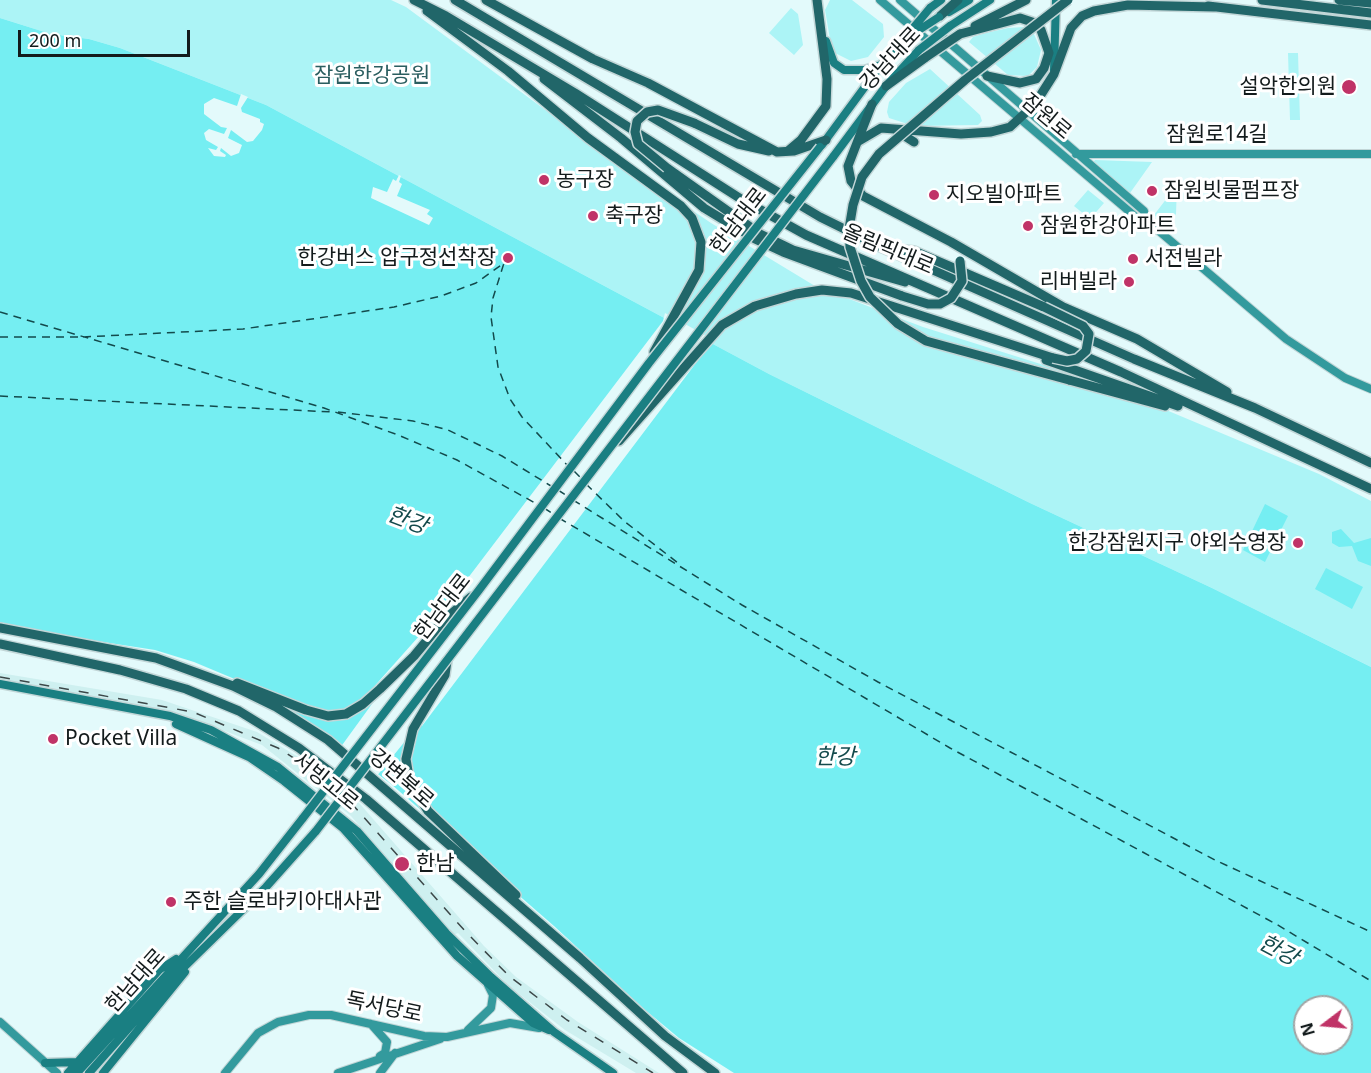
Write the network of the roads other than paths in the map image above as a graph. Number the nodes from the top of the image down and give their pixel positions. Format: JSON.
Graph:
{"nodes":[{"id":1,"x":413,"y":0,"type":"edge"},
{"id":2,"x":455,"y":0,"type":"edge"},
{"id":3,"x":486,"y":0,"type":"edge"},
{"id":4,"x":819,"y":0,"type":"edge"},
{"id":5,"x":880,"y":0,"type":"edge"},
{"id":6,"x":900,"y":0,"type":"edge"},
{"id":7,"x":941,"y":0,"type":"edge"},
{"id":8,"x":958,"y":0,"type":"edge"},
{"id":9,"x":969,"y":0,"type":"edge"},
{"id":10,"x":990,"y":0,"type":"edge"},
{"id":11,"x":1026,"y":0,"type":"edge"},
{"id":12,"x":1056,"y":0,"type":"edge"},
{"id":13,"x":1068,"y":0,"type":"edge"},
{"id":14,"x":1176,"y":0,"type":"edge"},
{"id":15,"x":1263,"y":0,"type":"edge"},
{"id":16,"x":1339,"y":0,"type":"edge"},
{"id":17,"x":1371,"y":3,"type":"edge"},
{"id":18,"x":1214,"y":7,"type":"junction"},
{"id":19,"x":1371,"y":13,"type":"edge"},
{"id":20,"x":939,"y":17,"type":"junction"},
{"id":21,"x":1371,"y":25,"type":"edge"},
{"id":22,"x":960,"y":34,"type":"junction"},
{"id":23,"x":905,"y":39,"type":"junction"},
{"id":24,"x":881,"y":65,"type":"junction"},
{"id":25,"x":539,"y":73,"type":"junction"},
{"id":26,"x":1054,"y":74,"type":"junction"},
{"id":27,"x":987,"y":76,"type":"junction"},
{"id":28,"x":886,"y":86,"type":"junction"},
{"id":29,"x":872,"y":104,"type":"junction"},
{"id":30,"x":1029,"y":110,"type":"junction"},
{"id":31,"x":1021,"y":118,"type":"junction"},
{"id":32,"x":892,"y":128,"type":"junction"},
{"id":33,"x":858,"y":141,"type":"junction"},
{"id":34,"x":914,"y":142,"type":"dead end"},
{"id":35,"x":823,"y":143,"type":"junction"},
{"id":36,"x":780,"y":153,"type":"junction"},
{"id":37,"x":1062,"y":154,"type":"junction"},
{"id":38,"x":1077,"y":154,"type":"junction"},
{"id":39,"x":1097,"y":154,"type":"junction"},
{"id":40,"x":1371,"y":154,"type":"edge"},
{"id":41,"x":832,"y":158,"type":"joint"},
{"id":42,"x":1090,"y":165,"type":"junction"},
{"id":43,"x":1146,"y":220,"type":"junction"},
{"id":44,"x":917,"y":227,"type":"junction"},
{"id":45,"x":883,"y":248,"type":"junction"},
{"id":46,"x":940,"y":292,"type":"junction"},
{"id":47,"x":919,"y":316,"type":"junction"},
{"id":48,"x":650,"y":363,"type":"junction"},
{"id":49,"x":1371,"y":389,"type":"edge"},
{"id":50,"x":1178,"y":406,"type":"junction"},
{"id":51,"x":1255,"y":408,"type":"junction"},
{"id":52,"x":1218,"y":418,"type":"junction"},
{"id":53,"x":1371,"y":463,"type":"edge"},
{"id":54,"x":596,"y":468,"type":"junction"},
{"id":55,"x":1371,"y":489,"type":"edge"},
{"id":56,"x":479,"y":590,"type":"junction"},
{"id":57,"x":0,"y":628,"type":"edge"},
{"id":58,"x":0,"y":644,"type":"edge"},
{"id":59,"x":156,"y":658,"type":"junction"},
{"id":60,"x":447,"y":661,"type":"junction"},
{"id":61,"x":0,"y":686,"type":"edge"},
{"id":62,"x":186,"y":952,"type":"junction"},
{"id":63,"x":580,"y":958,"type":"junction"},
{"id":64,"x":194,"y":960,"type":"junction"},
{"id":65,"x":484,"y":978,"type":"junction"},
{"id":66,"x":0,"y":1022,"type":"edge"},
{"id":67,"x":128,"y":1023,"type":"junction"},
{"id":68,"x":370,"y":1023,"type":"junction"},
{"id":69,"x":466,"y":1032,"type":"junction"},
{"id":70,"x":554,"y":1032,"type":"junction"},
{"id":71,"x":447,"y":1037,"type":"junction"},
{"id":72,"x":395,"y":1053,"type":"junction"},
{"id":73,"x":374,"y":1060,"type":"junction"},
{"id":74,"x":78,"y":1062,"type":"junction"},
{"id":75,"x":45,"y":1063,"type":"junction"},
{"id":76,"x":104,"y":1072,"type":"edge"},
{"id":77,"x":57,"y":1073,"type":"edge"},
{"id":78,"x":68,"y":1073,"type":"edge"},
{"id":79,"x":77,"y":1073,"type":"edge"},
{"id":80,"x":89,"y":1073,"type":"edge"},
{"id":81,"x":225,"y":1073,"type":"edge"},
{"id":82,"x":338,"y":1073,"type":"edge"},
{"id":83,"x":380,"y":1073,"type":"edge"},
{"id":84,"x":613,"y":1073,"type":"edge"},
{"id":85,"x":683,"y":1073,"type":"edge"},
{"id":86,"x":715,"y":1073,"type":"edge"}],
"edges":[{"from":1,"to":25,"type":"highway","name":"올림픽대로"},
{"from":1,"to":48,"type":"highway","bridge":true},
{"from":2,"to":45,"type":"highway","name":"올림픽대로"},
{"from":3,"to":36,"type":"highway"},
{"from":4,"to":24,"type":"main road"},
{"from":4,"to":36,"type":"highway"},
{"from":5,"to":31,"type":"main road","name":"잠원로"},
{"from":6,"to":27,"type":"main road","name":"잠원로"},
{"from":7,"to":23,"type":"main road","bridge":true},
{"from":8,"to":20,"type":"highway"},
{"from":9,"to":20,"type":"main road","name":"강남대로"},
{"from":10,"to":28,"type":"main road","name":"강남대로","bridge":true},
{"from":11,"to":22,"type":"highway"},
{"from":12,"to":26,"type":"main road"},
{"from":13,"to":50,"type":"highway","bridge":true},
{"from":14,"to":18,"type":"highway"},
{"from":15,"to":19,"type":"highway"},
{"from":16,"to":17,"type":"highway"},
{"from":18,"to":21,"type":"highway"},
{"from":18,"to":26,"type":"highway"},
{"from":20,"to":23,"type":"main road","name":"강남대로","bridge":true},
{"from":22,"to":27,"type":"highway"},
{"from":22,"to":28,"type":"highway","bridge":true},
{"from":23,"to":24,"type":"main road","name":"강남대로"},
{"from":24,"to":35,"type":"main road","name":"강남대로"},
{"from":25,"to":44,"type":"highway","bridge":true},
{"from":25,"to":46,"type":"highway","name":"올림픽대로"},
{"from":26,"to":30,"type":"highway"},
{"from":27,"to":30,"type":"main road","name":"잠원로"},
{"from":28,"to":29,"type":"main road","name":"강남대로"},
{"from":29,"to":33,"type":"highway"},
{"from":29,"to":41,"type":"main road","name":"강남대로"},
{"from":30,"to":31,"type":"highway"},
{"from":30,"to":38,"type":"main road","name":"잠원로"},
{"from":31,"to":32,"type":"highway"},
{"from":31,"to":37,"type":"main road","name":"잠원로"},
{"from":32,"to":33,"type":"highway"},
{"from":32,"to":34,"type":"highway"},
{"from":33,"to":44,"type":"highway"},
{"from":35,"to":36,"type":"highway"},
{"from":35,"to":48,"type":"main road","name":"한남대로","bridge":true},
{"from":36,"to":46,"type":"highway","bridge":true},
{"from":37,"to":38,"type":"main road","name":"잠원로14길"},
{"from":37,"to":43,"type":"main road","name":"잠원로"},
{"from":38,"to":39,"type":"main road","name":"잠원로14길"},
{"from":38,"to":42,"type":"main road","name":"잠원로"},
{"from":39,"to":40,"type":"main road","name":"잠원로14길"},
{"from":39,"to":42,"type":"main road"},
{"from":41,"to":54,"type":"main road","name":"한남대로","bridge":true},
{"from":42,"to":43,"type":"main road","name":"잠원로"},
{"from":43,"to":49,"type":"main road","name":"잠원로"},
{"from":44,"to":51,"type":"highway"},
{"from":45,"to":47,"type":"highway","bridge":true},
{"from":45,"to":51,"type":"highway","name":"올림픽대로"},
{"from":46,"to":52,"type":"highway","name":"올림픽대로"},
{"from":47,"to":50,"type":"highway"},
{"from":47,"to":54,"type":"highway","bridge":true},
{"from":48,"to":56,"type":"main road","name":"한남대로","bridge":true},
{"from":50,"to":52,"type":"highway"},
{"from":51,"to":53,"type":"highway","name":"올림픽대로"},
{"from":52,"to":55,"type":"highway","name":"올림픽대로"},
{"from":54,"to":60,"type":"main road","name":"한남대로","bridge":true},
{"from":56,"to":59,"type":"highway","bridge":true},
{"from":56,"to":62,"type":"main road","name":"한남대로","bridge":true},
{"from":57,"to":59,"type":"highway","name":"강변북로"},
{"from":58,"to":85,"type":"highway","name":"강변북로","bridge":true},
{"from":59,"to":63,"type":"highway","name":"강변북로","bridge":true},
{"from":60,"to":63,"type":"highway"},
{"from":60,"to":64,"type":"main road","name":"한남대로","bridge":true},
{"from":61,"to":65,"type":"main road","name":"서빙고로"},
{"from":61,"to":70,"type":"main road","name":"서빙고로"},
{"from":62,"to":67,"type":"main road","name":"한남대로"},
{"from":62,"to":74,"type":"main road"},
{"from":63,"to":86,"type":"highway","name":"강변북로"},
{"from":64,"to":67,"type":"main road","name":"한남대로"},
{"from":64,"to":76,"type":"main road"},
{"from":65,"to":69,"type":"main road"},
{"from":65,"to":70,"type":"main road","name":"서빙고로"},
{"from":66,"to":75,"type":"main road"},
{"from":67,"to":79,"type":"main road","name":"한남대로"},
{"from":67,"to":80,"type":"main road","name":"한남대로"},
{"from":68,"to":71,"type":"main road","name":"독서당로"},
{"from":68,"to":72,"type":"main road"},
{"from":68,"to":73,"type":"main road"},
{"from":68,"to":81,"type":"main road","name":"독서당로"},
{"from":69,"to":70,"type":"main road","name":"독서당로"},
{"from":69,"to":71,"type":"main road","name":"독서당로"},
{"from":70,"to":84,"type":"main road","name":"서빙고로"},
{"from":71,"to":72,"type":"main road"},
{"from":72,"to":73,"type":"main road"},
{"from":72,"to":83,"type":"main road"},
{"from":73,"to":82,"type":"main road"},
{"from":74,"to":75,"type":"main road"},
{"from":74,"to":78,"type":"main road"},
{"from":75,"to":77,"type":"main road"}]}
